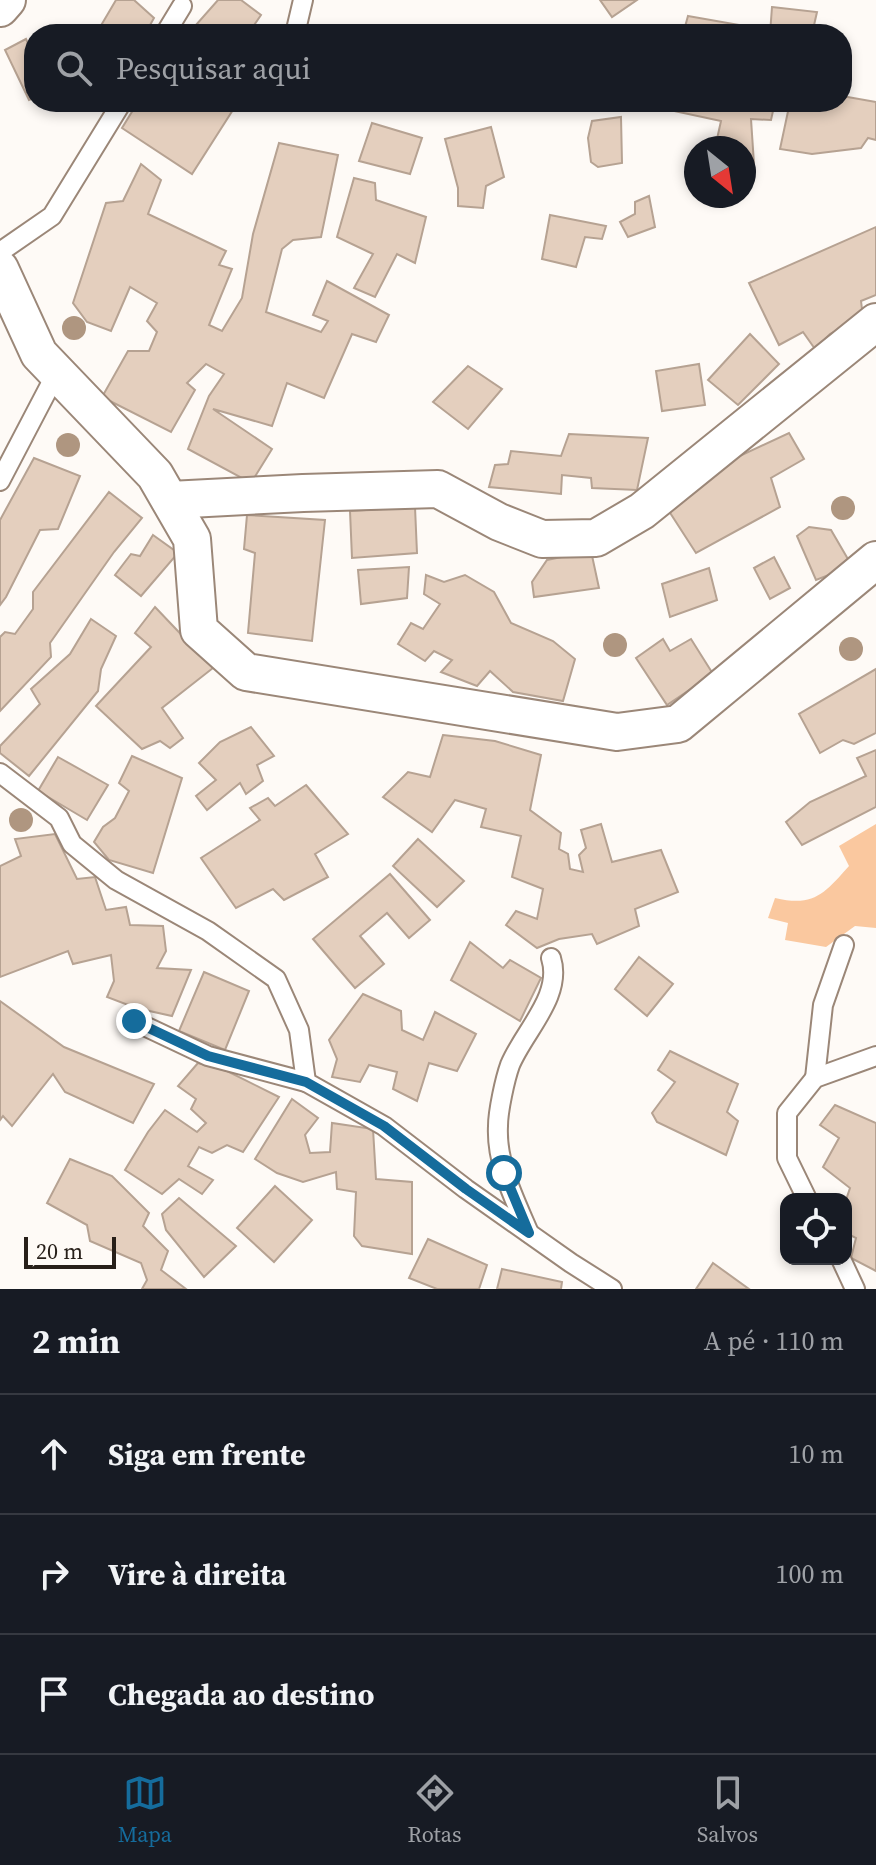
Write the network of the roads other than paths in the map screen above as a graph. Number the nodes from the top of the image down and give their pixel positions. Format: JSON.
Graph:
{"nodes":[{"id":1,"x":7,"y":0,"type":"edge"},
{"id":2,"x":303,"y":0,"type":"edge"},
{"id":3,"x":182,"y":6,"type":"dead end"},
{"id":4,"x":0,"y":8,"type":"edge"},
{"id":5,"x":171,"y":24,"type":"edge"},
{"id":6,"x":297,"y":24,"type":"edge"},
{"id":7,"x":116,"y":112,"type":"edge"},
{"id":8,"x":0,"y":252,"type":"edge"},
{"id":9,"x":0,"y":269,"type":"edge"},
{"id":10,"x":876,"y":322,"type":"edge"},
{"id":11,"x":57,"y":372,"type":"junction"},
{"id":12,"x":0,"y":481,"type":"edge"},
{"id":13,"x":170,"y":500,"type":"junction"},
{"id":14,"x":876,"y":560,"type":"edge"},
{"id":15,"x":0,"y":773,"type":"edge"},
{"id":16,"x":844,"y":945,"type":"dead end"},
{"id":17,"x":551,"y":958,"type":"dead end"},
{"id":18,"x":134,"y":1021,"type":"dead end"},
{"id":19,"x":876,"y":1056,"type":"edge"},
{"id":20,"x":815,"y":1078,"type":"junction"},
{"id":21,"x":306,"y":1082,"type":"junction"},
{"id":22,"x":804,"y":1193,"type":"edge"},
{"id":23,"x":529,"y":1233,"type":"junction"},
{"id":24,"x":844,"y":1265,"type":"edge"},
{"id":25,"x":612,"y":1289,"type":"edge"},
{"id":26,"x":855,"y":1289,"type":"edge"}],
"edges":[{"from":1,"to":4,"type":"street"},
{"from":2,"to":6,"type":"lane"},
{"from":3,"to":5,"type":"lane"},
{"from":7,"to":8,"type":"lane"},
{"from":9,"to":11,"type":"street"},
{"from":10,"to":13,"type":"street"},
{"from":11,"to":12,"type":"lane"},
{"from":11,"to":13,"type":"street"},
{"from":13,"to":14,"type":"street"},
{"from":15,"to":21,"type":"lane"},
{"from":16,"to":20,"type":"lane"},
{"from":17,"to":23,"type":"lane"},
{"from":18,"to":21,"type":"lane"},
{"from":19,"to":20,"type":"lane"},
{"from":20,"to":22,"type":"lane"},
{"from":21,"to":23,"type":"lane"},
{"from":23,"to":25,"type":"lane"},
{"from":24,"to":26,"type":"lane"}]}
